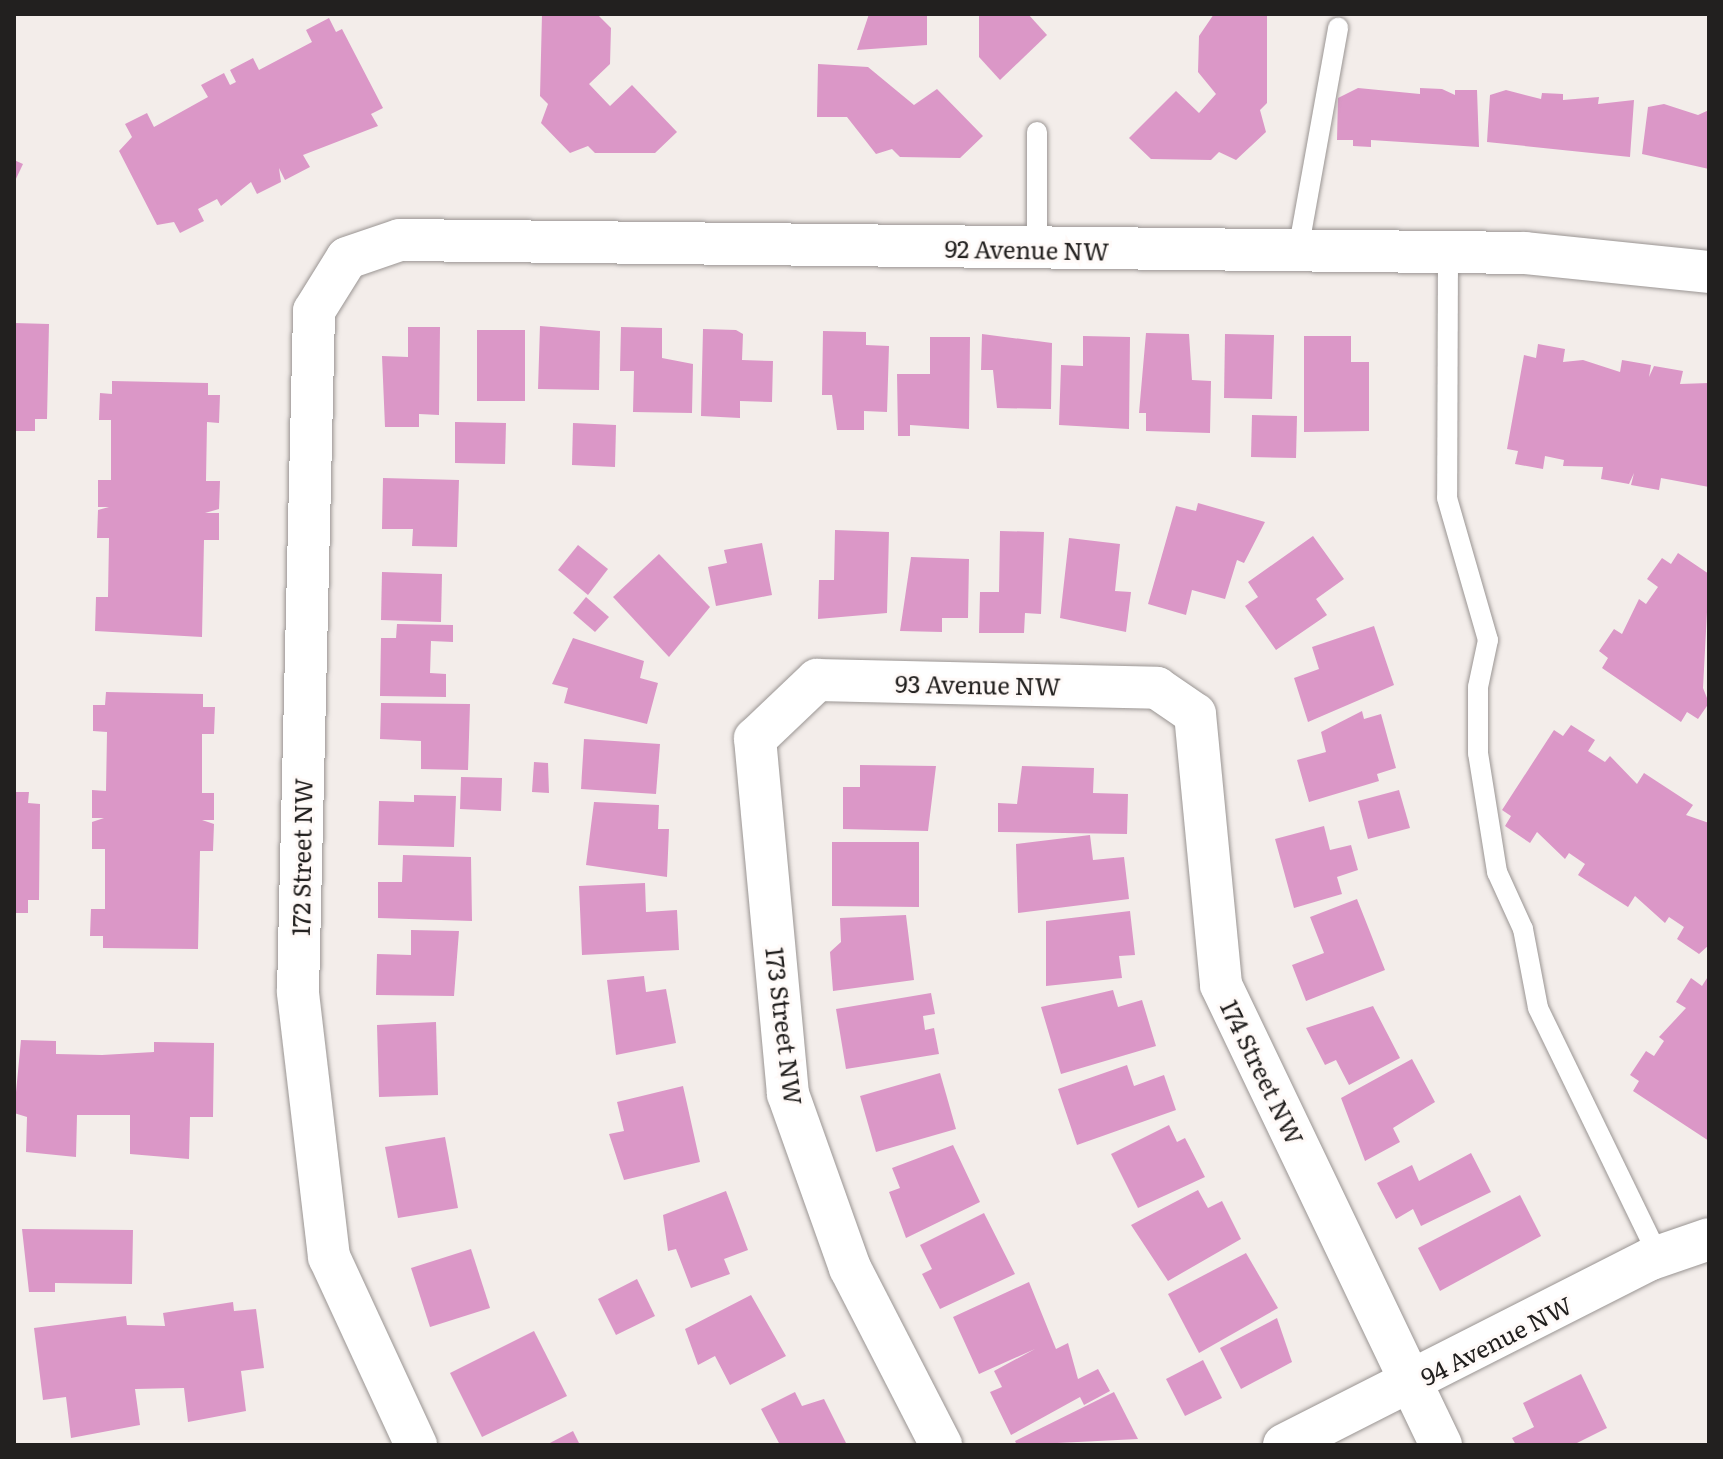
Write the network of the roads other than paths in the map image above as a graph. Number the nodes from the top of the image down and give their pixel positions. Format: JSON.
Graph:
{"nodes":[{"id":1,"x":1338,"y":28,"type":"dead end"},
{"id":2,"x":1037,"y":132,"type":"dead end"},
{"id":3,"x":1037,"y":249,"type":"junction"},
{"id":4,"x":1298,"y":251,"type":"junction"},
{"id":5,"x":1448,"y":252,"type":"junction"},
{"id":6,"x":347,"y":258,"type":"joint"},
{"id":7,"x":1709,"y":272,"type":"edge"},
{"id":8,"x":1157,"y":688,"type":"joint"},
{"id":9,"x":804,"y":692,"type":"joint"},
{"id":10,"x":1709,"y":1239,"type":"edge"},
{"id":11,"x":1659,"y":1257,"type":"junction"},
{"id":12,"x":1411,"y":1383,"type":"junction"},
{"id":13,"x":416,"y":1445,"type":"edge"},
{"id":14,"x":941,"y":1445,"type":"edge"},
{"id":15,"x":1284,"y":1445,"type":"edge"},
{"id":16,"x":1441,"y":1445,"type":"edge"}],
"edges":[{"from":1,"to":4,"type":"lane"},
{"from":2,"to":3,"type":"lane"},
{"from":3,"to":4,"type":"street","name":"92 Avenue NW"},
{"from":3,"to":6,"type":"street","name":"92 Avenue NW"},
{"from":4,"to":5,"type":"street","name":"92 Avenue NW"},
{"from":5,"to":7,"type":"street","name":"92 Avenue NW"},
{"from":5,"to":11,"type":"lane"},
{"from":6,"to":13,"type":"street","name":"172 Street NW"},
{"from":8,"to":9,"type":"street","name":"93 Avenue NW"},
{"from":8,"to":12,"type":"street","name":"174 Street NW"},
{"from":9,"to":14,"type":"street","name":"173 Street NW"},
{"from":10,"to":11,"type":"street","name":"94 Avenue NW"},
{"from":11,"to":12,"type":"street","name":"94 Avenue NW"},
{"from":12,"to":15,"type":"street","name":"94 Avenue NW"},
{"from":12,"to":16,"type":"street","name":"174 Street NW"}]}
